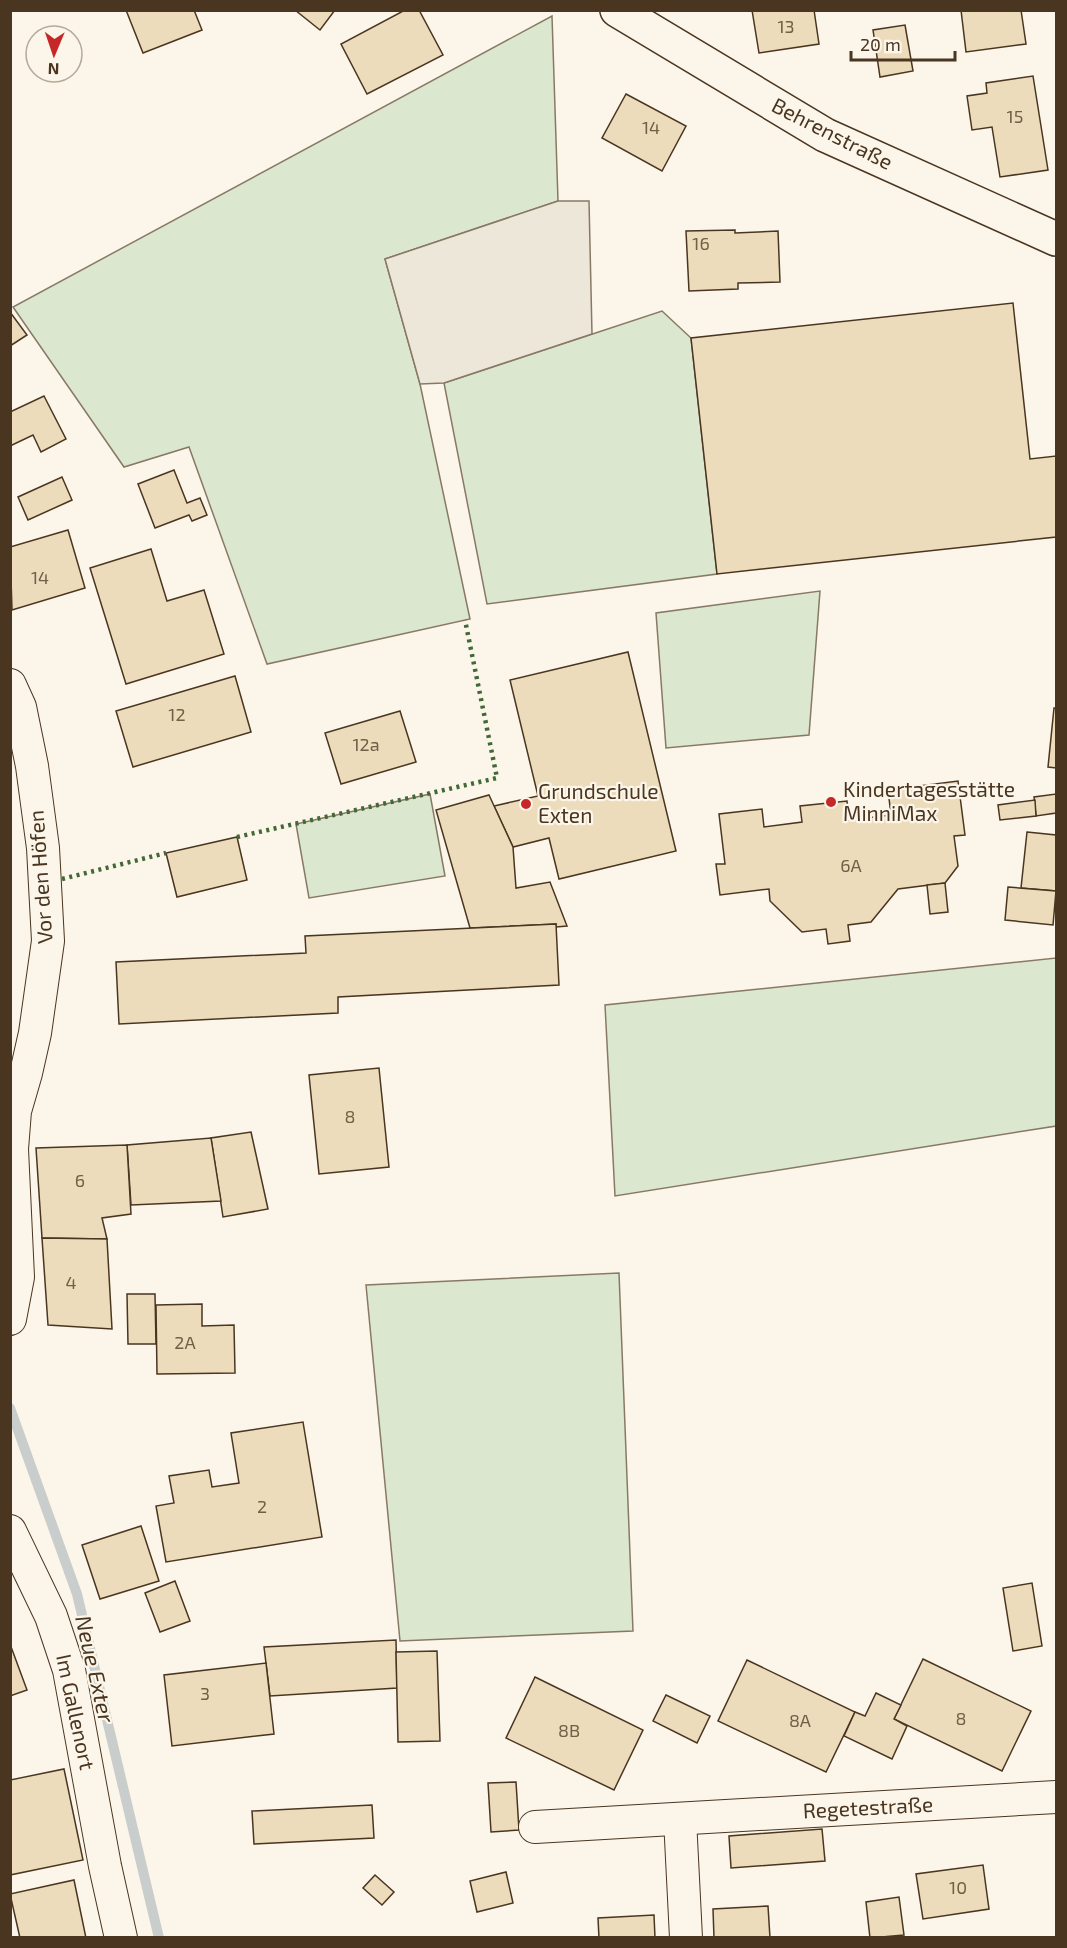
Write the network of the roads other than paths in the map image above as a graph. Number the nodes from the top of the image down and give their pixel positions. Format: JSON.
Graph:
{"nodes":[{"id":1,"x":617,"y":10,"type":"edge"},
{"id":2,"x":1056,"y":239,"type":"edge"},
{"id":3,"x":10,"y":685,"type":"edge"},
{"id":4,"x":10,"y":1319,"type":"edge"},
{"id":5,"x":10,"y":1531,"type":"edge"},
{"id":6,"x":1056,"y":1797,"type":"edge"},
{"id":7,"x":680,"y":1819,"type":"junction"},
{"id":8,"x":534,"y":1827,"type":"dead end"},
{"id":9,"x":121,"y":1938,"type":"edge"},
{"id":10,"x":686,"y":1938,"type":"edge"}],
"edges":[{"from":1,"to":2,"type":"main road","name":"Behrenstraße"},
{"from":3,"to":4,"type":"street","name":"Vor den Höfen"},
{"from":5,"to":9,"type":"street","name":"Im Gallenort"},
{"from":6,"to":7,"type":"street","name":"Regetestraße"},
{"from":7,"to":8,"type":"street","name":"Regetestraße"},
{"from":7,"to":10,"type":"street"}]}
